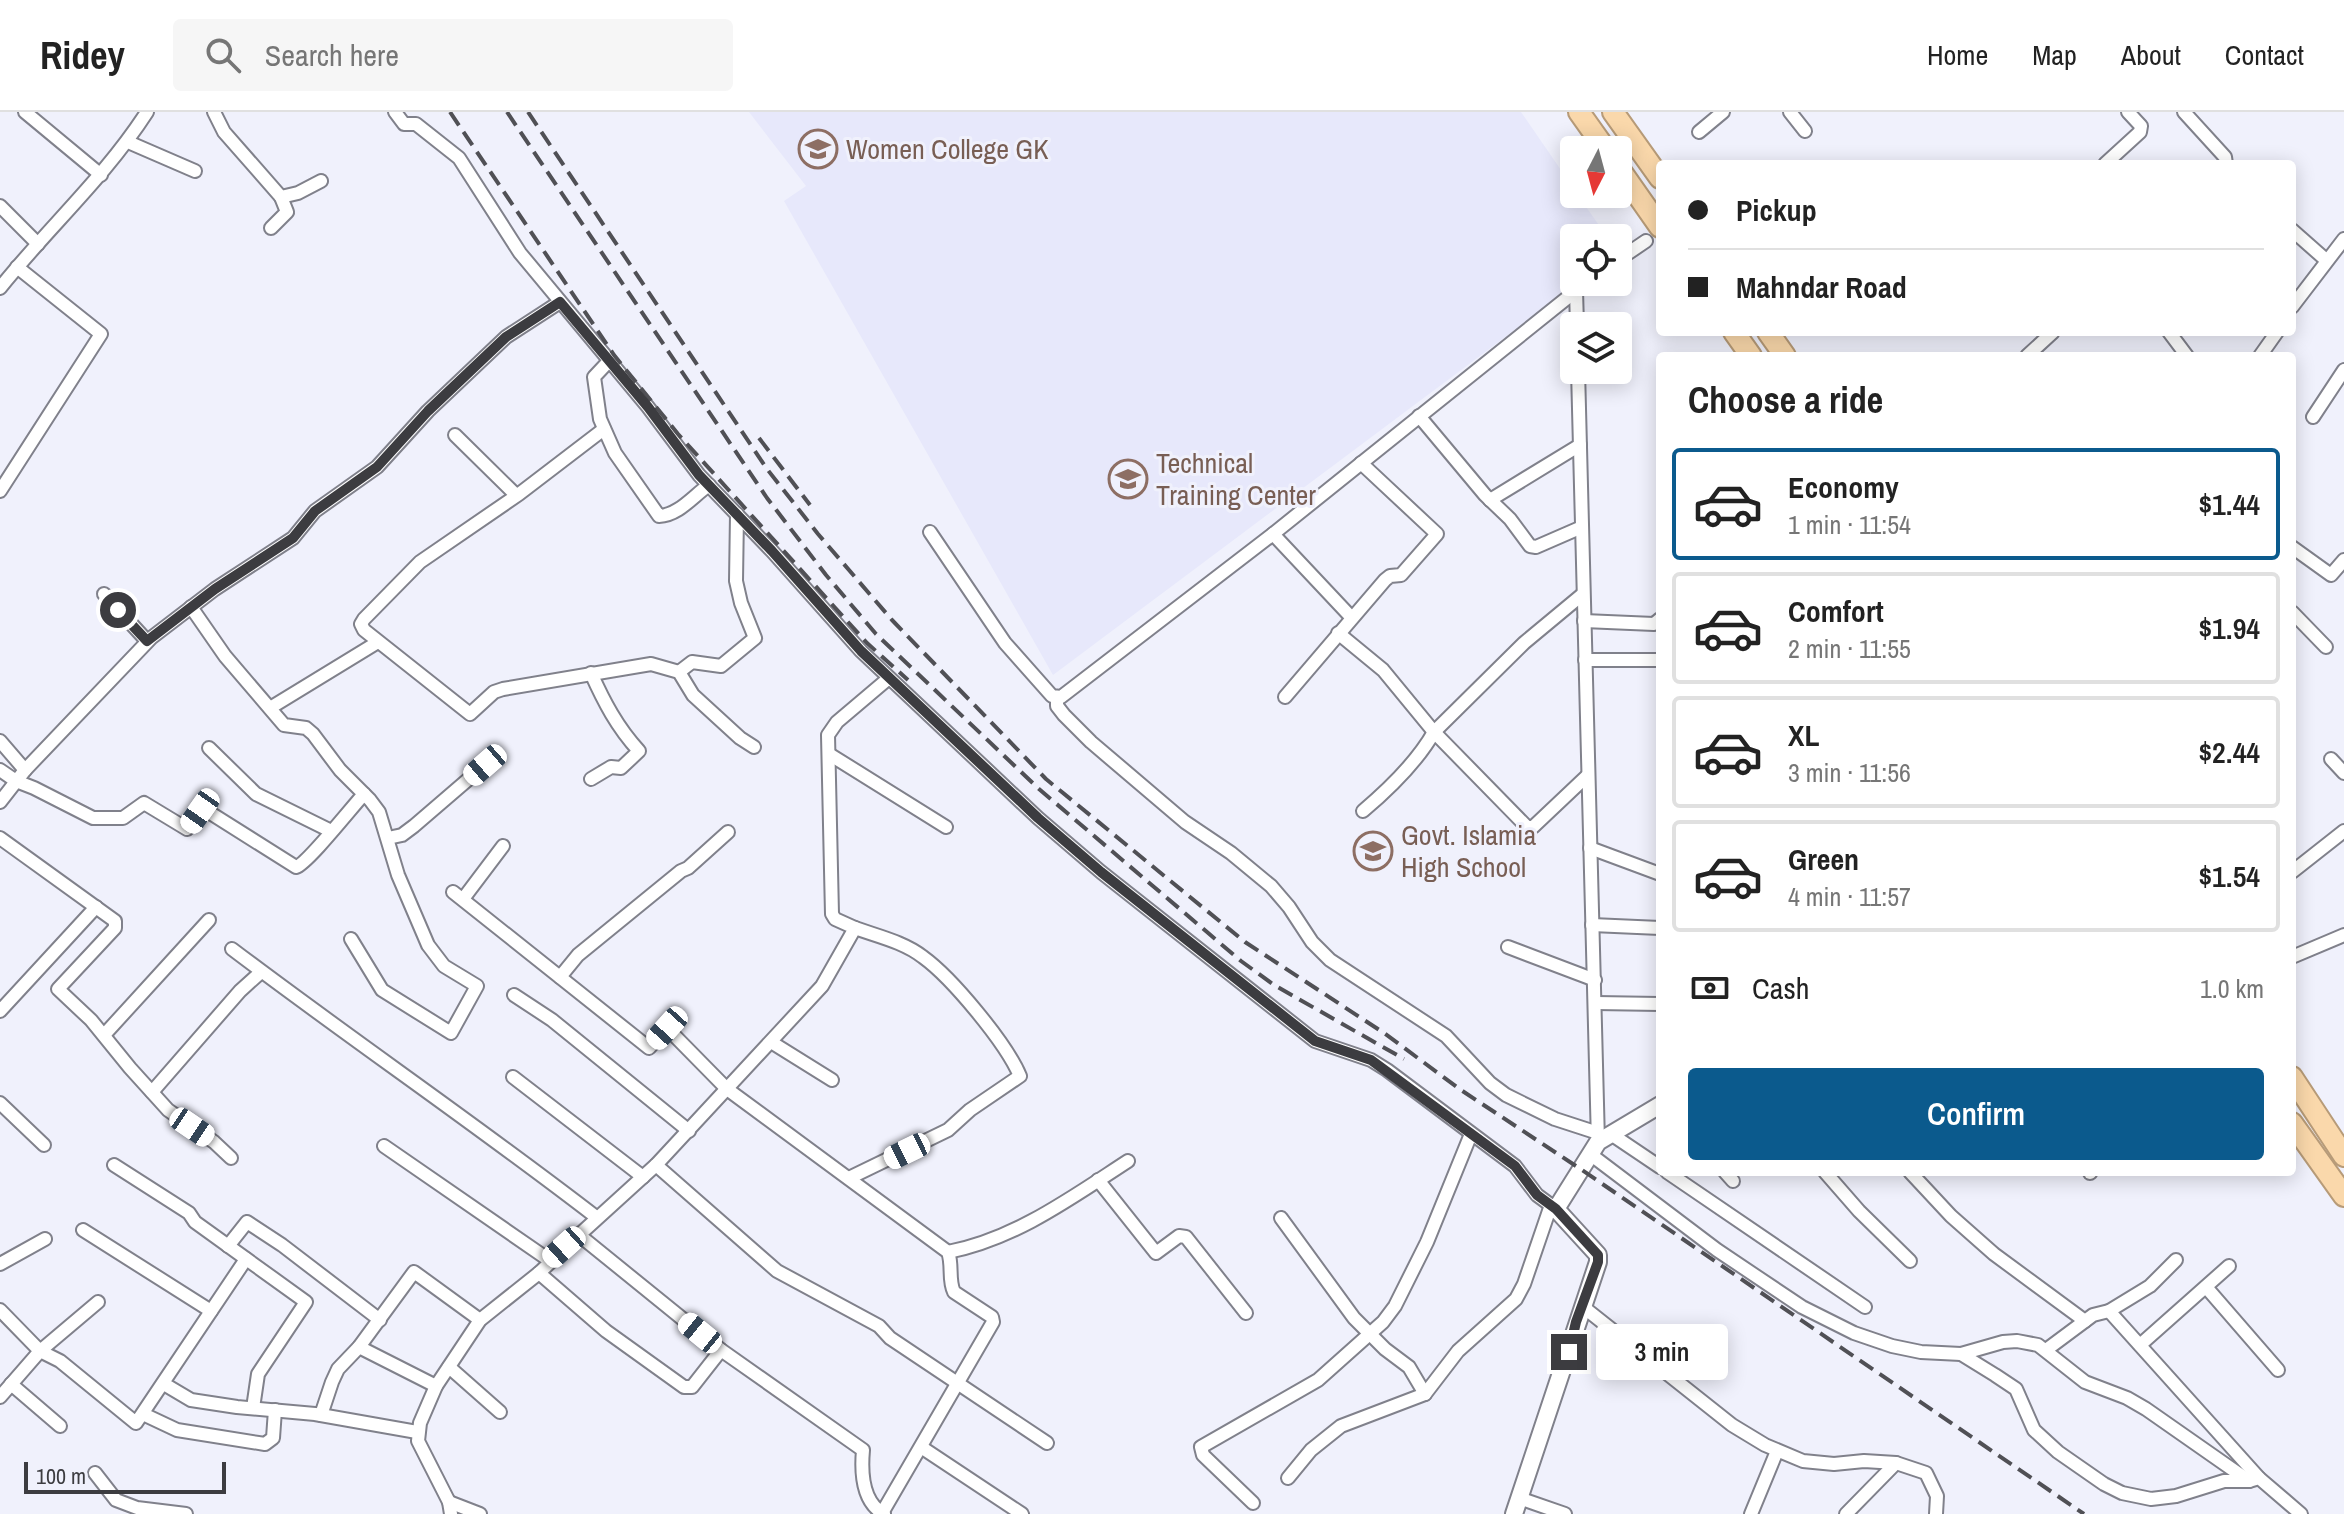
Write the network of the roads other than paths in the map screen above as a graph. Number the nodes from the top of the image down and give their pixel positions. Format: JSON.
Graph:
{"nodes":[{"id":1,"x":25,"y":112,"type":"edge"},
{"id":2,"x":47,"y":112,"type":"edge"},
{"id":3,"x":147,"y":112,"type":"edge"},
{"id":4,"x":214,"y":112,"type":"edge"},
{"id":5,"x":395,"y":112,"type":"edge"},
{"id":6,"x":1579,"y":112,"type":"edge"},
{"id":7,"x":1613,"y":112,"type":"edge"},
{"id":8,"x":1723,"y":112,"type":"edge"},
{"id":9,"x":1790,"y":112,"type":"edge"},
{"id":10,"x":2128,"y":112,"type":"edge"},
{"id":11,"x":2184,"y":112,"type":"edge"},
{"id":12,"x":37,"y":122,"type":"junction"},
{"id":13,"x":1805,"y":131,"type":"dead end"},
{"id":14,"x":1699,"y":132,"type":"dead end"},
{"id":15,"x":1596,"y":136,"type":"edge"},
{"id":16,"x":128,"y":142,"type":"junction"},
{"id":17,"x":2109,"y":160,"type":"edge"},
{"id":18,"x":2225,"y":160,"type":"edge"},
{"id":19,"x":195,"y":171,"type":"dead end"},
{"id":20,"x":1656,"y":172,"type":"edge"},
{"id":21,"x":101,"y":175,"type":"junction"},
{"id":22,"x":321,"y":181,"type":"dead end"},
{"id":23,"x":1632,"y":194,"type":"edge"},
{"id":24,"x":281,"y":197,"type":"junction"},
{"id":25,"x":0,"y":206,"type":"edge"},
{"id":26,"x":271,"y":228,"type":"dead end"},
{"id":27,"x":1653,"y":234,"type":"edge"},
{"id":28,"x":2296,"y":234,"type":"edge"},
{"id":29,"x":2344,"y":239,"type":"edge"},
{"id":30,"x":38,"y":244,"type":"junction"},
{"id":31,"x":1632,"y":250,"type":"edge"},
{"id":32,"x":2326,"y":260,"type":"junction"},
{"id":33,"x":17,"y":267,"type":"junction"},
{"id":34,"x":0,"y":288,"type":"edge"},
{"id":35,"x":1569,"y":296,"type":"edge"},
{"id":36,"x":2296,"y":301,"type":"edge"},
{"id":37,"x":560,"y":302,"type":"junction"},
{"id":38,"x":2049,"y":336,"type":"edge"},
{"id":39,"x":2031,"y":352,"type":"edge"},
{"id":40,"x":609,"y":361,"type":"junction"},
{"id":41,"x":2343,"y":374,"type":"edge"},
{"id":42,"x":1578,"y":384,"type":"edge"},
{"id":43,"x":1419,"y":416,"type":"junction"},
{"id":44,"x":2313,"y":417,"type":"dead end"},
{"id":45,"x":604,"y":429,"type":"junction"},
{"id":46,"x":455,"y":435,"type":"dead end"},
{"id":47,"x":1580,"y":445,"type":"junction"},
{"id":48,"x":1361,"y":463,"type":"junction"},
{"id":49,"x":709,"y":485,"type":"junction"},
{"id":50,"x":0,"y":491,"type":"edge"},
{"id":51,"x":516,"y":495,"type":"junction"},
{"id":52,"x":1490,"y":500,"type":"junction"},
{"id":53,"x":737,"y":514,"type":"junction"},
{"id":54,"x":1582,"y":527,"type":"junction"},
{"id":55,"x":930,"y":532,"type":"dead end"},
{"id":56,"x":1273,"y":534,"type":"junction"},
{"id":57,"x":2296,"y":550,"type":"edge"},
{"id":58,"x":2344,"y":560,"type":"edge"},
{"id":59,"x":104,"y":594,"type":"dead end"},
{"id":60,"x":1583,"y":594,"type":"junction"},
{"id":61,"x":191,"y":607,"type":"junction"},
{"id":62,"x":2296,"y":616,"type":"edge"},
{"id":63,"x":1351,"y":617,"type":"junction"},
{"id":64,"x":1584,"y":621,"type":"junction"},
{"id":65,"x":1656,"y":622,"type":"edge"},
{"id":66,"x":1338,"y":633,"type":"junction"},
{"id":67,"x":147,"y":641,"type":"junction"},
{"id":68,"x":378,"y":642,"type":"junction"},
{"id":69,"x":2326,"y":647,"type":"dead end"},
{"id":70,"x":1585,"y":660,"type":"junction"},
{"id":71,"x":1656,"y":660,"type":"edge"},
{"id":72,"x":679,"y":672,"type":"junction"},
{"id":73,"x":591,"y":673,"type":"junction"},
{"id":74,"x":889,"y":678,"type":"junction"},
{"id":75,"x":1285,"y":697,"type":"dead end"},
{"id":76,"x":1057,"y":698,"type":"junction"},
{"id":77,"x":270,"y":708,"type":"junction"},
{"id":78,"x":1434,"y":732,"type":"junction"},
{"id":79,"x":0,"y":741,"type":"edge"},
{"id":80,"x":754,"y":747,"type":"dead end"},
{"id":81,"x":209,"y":748,"type":"dead end"},
{"id":82,"x":829,"y":754,"type":"junction"},
{"id":83,"x":2331,"y":759,"type":"dead end"},
{"id":84,"x":485,"y":765,"type":"dead end"},
{"id":85,"x":0,"y":770,"type":"edge"},
{"id":86,"x":25,"y":770,"type":"junction"},
{"id":87,"x":2344,"y":773,"type":"edge"},
{"id":88,"x":1588,"y":775,"type":"junction"},
{"id":89,"x":591,"y":779,"type":"dead end"},
{"id":90,"x":16,"y":781,"type":"junction"},
{"id":91,"x":364,"y":794,"type":"junction"},
{"id":92,"x":0,"y":802,"type":"edge"},
{"id":93,"x":1363,"y":811,"type":"dead end"},
{"id":94,"x":946,"y":827,"type":"dead end"},
{"id":95,"x":331,"y":831,"type":"junction"},
{"id":96,"x":2344,"y":831,"type":"edge"},
{"id":97,"x":728,"y":832,"type":"dead end"},
{"id":98,"x":0,"y":838,"type":"edge"},
{"id":99,"x":388,"y":838,"type":"junction"},
{"id":100,"x":503,"y":846,"type":"dead end"},
{"id":101,"x":1590,"y":848,"type":"junction"},
{"id":102,"x":2296,"y":869,"type":"edge"},
{"id":103,"x":1656,"y":873,"type":"edge"},
{"id":104,"x":96,"y":907,"type":"junction"},
{"id":105,"x":209,"y":920,"type":"dead end"},
{"id":106,"x":1592,"y":925,"type":"junction"},
{"id":107,"x":855,"y":928,"type":"junction"},
{"id":108,"x":1656,"y":928,"type":"edge"},
{"id":109,"x":2344,"y":935,"type":"edge"},
{"id":110,"x":351,"y":939,"type":"dead end"},
{"id":111,"x":1508,"y":947,"type":"dead end"},
{"id":112,"x":232,"y":949,"type":"dead end"},
{"id":113,"x":2296,"y":955,"type":"edge"},
{"id":114,"x":261,"y":972,"type":"junction"},
{"id":115,"x":560,"y":977,"type":"junction"},
{"id":116,"x":1595,"y":980,"type":"junction"},
{"id":117,"x":514,"y":995,"type":"dead end"},
{"id":118,"x":1596,"y":1003,"type":"junction"},
{"id":119,"x":1656,"y":1004,"type":"edge"},
{"id":120,"x":0,"y":1011,"type":"edge"},
{"id":121,"x":104,"y":1035,"type":"junction"},
{"id":122,"x":771,"y":1042,"type":"junction"},
{"id":123,"x":513,"y":1077,"type":"dead end"},
{"id":124,"x":832,"y":1080,"type":"dead end"},
{"id":125,"x":2296,"y":1083,"type":"edge"},
{"id":126,"x":727,"y":1089,"type":"junction"},
{"id":127,"x":152,"y":1092,"type":"junction"},
{"id":128,"x":0,"y":1103,"type":"edge"},
{"id":129,"x":1656,"y":1107,"type":"edge"},
{"id":130,"x":2296,"y":1129,"type":"edge"},
{"id":131,"x":689,"y":1131,"type":"junction"},
{"id":132,"x":1471,"y":1134,"type":"junction"},
{"id":133,"x":1599,"y":1140,"type":"junction"},
{"id":134,"x":44,"y":1145,"type":"dead end"},
{"id":135,"x":384,"y":1146,"type":"dead end"},
{"id":136,"x":2344,"y":1156,"type":"edge"},
{"id":137,"x":231,"y":1158,"type":"dead end"},
{"id":138,"x":1128,"y":1161,"type":"dead end"},
{"id":139,"x":114,"y":1165,"type":"dead end"},
{"id":140,"x":656,"y":1165,"type":"junction"},
{"id":141,"x":1656,"y":1165,"type":"edge"},
{"id":142,"x":1673,"y":1176,"type":"edge"},
{"id":143,"x":1828,"y":1176,"type":"edge"},
{"id":144,"x":1914,"y":1176,"type":"edge"},
{"id":145,"x":643,"y":1177,"type":"junction"},
{"id":146,"x":849,"y":1178,"type":"junction"},
{"id":147,"x":1098,"y":1180,"type":"junction"},
{"id":148,"x":2344,"y":1196,"type":"edge"},
{"id":149,"x":1554,"y":1207,"type":"junction"},
{"id":150,"x":596,"y":1217,"type":"junction"},
{"id":151,"x":1281,"y":1218,"type":"dead end"},
{"id":152,"x":83,"y":1230,"type":"dead end"},
{"id":153,"x":579,"y":1235,"type":"junction"},
{"id":154,"x":45,"y":1239,"type":"dead end"},
{"id":155,"x":228,"y":1246,"type":"junction"},
{"id":156,"x":948,"y":1252,"type":"junction"},
{"id":157,"x":246,"y":1259,"type":"junction"},
{"id":158,"x":549,"y":1260,"type":"junction"},
{"id":159,"x":2176,"y":1260,"type":"dead end"},
{"id":160,"x":1910,"y":1261,"type":"dead end"},
{"id":161,"x":0,"y":1264,"type":"edge"},
{"id":162,"x":2229,"y":1266,"type":"dead end"},
{"id":163,"x":539,"y":1273,"type":"junction"},
{"id":164,"x":2206,"y":1287,"type":"junction"},
{"id":165,"x":98,"y":1302,"type":"dead end"},
{"id":166,"x":1582,"y":1306,"type":"junction"},
{"id":167,"x":1865,"y":1307,"type":"dead end"},
{"id":168,"x":0,"y":1310,"type":"edge"},
{"id":169,"x":211,"y":1311,"type":"junction"},
{"id":170,"x":2109,"y":1311,"type":"junction"},
{"id":171,"x":1246,"y":1313,"type":"dead end"},
{"id":172,"x":380,"y":1320,"type":"junction"},
{"id":173,"x":480,"y":1320,"type":"junction"},
{"id":174,"x":2085,"y":1321,"type":"junction"},
{"id":175,"x":1371,"y":1335,"type":"junction"},
{"id":176,"x":2140,"y":1345,"type":"junction"},
{"id":177,"x":359,"y":1347,"type":"junction"},
{"id":178,"x":721,"y":1350,"type":"junction"},
{"id":179,"x":2046,"y":1350,"type":"junction"},
{"id":180,"x":40,"y":1351,"type":"junction"},
{"id":181,"x":1961,"y":1354,"type":"junction"},
{"id":182,"x":449,"y":1367,"type":"junction"},
{"id":183,"x":2278,"y":1370,"type":"dead end"},
{"id":184,"x":164,"y":1384,"type":"junction"},
{"id":185,"x":957,"y":1384,"type":"junction"},
{"id":186,"x":436,"y":1386,"type":"junction"},
{"id":187,"x":4,"y":1389,"type":"edge"},
{"id":188,"x":1425,"y":1394,"type":"junction"},
{"id":189,"x":253,"y":1408,"type":"junction"},
{"id":190,"x":275,"y":1410,"type":"junction"},
{"id":191,"x":500,"y":1412,"type":"dead end"},
{"id":192,"x":143,"y":1414,"type":"junction"},
{"id":193,"x":321,"y":1415,"type":"junction"},
{"id":194,"x":60,"y":1426,"type":"dead end"},
{"id":195,"x":417,"y":1432,"type":"junction"},
{"id":196,"x":1047,"y":1443,"type":"dead end"},
{"id":197,"x":921,"y":1447,"type":"junction"},
{"id":198,"x":1777,"y":1451,"type":"junction"},
{"id":199,"x":1896,"y":1463,"type":"junction"},
{"id":200,"x":95,"y":1473,"type":"dead end"},
{"id":201,"x":1288,"y":1478,"type":"dead end"},
{"id":202,"x":2254,"y":1480,"type":"junction"},
{"id":203,"x":1253,"y":1503,"type":"dead end"},
{"id":204,"x":1516,"y":1506,"type":"edge"},
{"id":205,"x":450,"y":1508,"type":"edge"},
{"id":206,"x":186,"y":1514,"type":"edge"},
{"id":207,"x":480,"y":1514,"type":"edge"},
{"id":208,"x":883,"y":1514,"type":"edge"},
{"id":209,"x":1022,"y":1514,"type":"edge"},
{"id":210,"x":1565,"y":1514,"type":"edge"},
{"id":211,"x":1751,"y":1514,"type":"edge"},
{"id":212,"x":1846,"y":1514,"type":"edge"},
{"id":213,"x":1936,"y":1514,"type":"edge"},
{"id":214,"x":2301,"y":1514,"type":"edge"}],
"edges":[{"from":1,"to":12,"type":"street"},
{"from":2,"to":12,"type":"street"},
{"from":3,"to":16,"type":"street"},
{"from":4,"to":24,"type":"street"},
{"from":5,"to":37,"type":"street"},
{"from":6,"to":15,"type":"highway"},
{"from":7,"to":20,"type":"highway"},
{"from":8,"to":14,"type":"street"},
{"from":9,"to":13,"type":"street"},
{"from":10,"to":17,"type":"street"},
{"from":11,"to":18,"type":"street"},
{"from":12,"to":21,"type":"street"},
{"from":16,"to":19,"type":"street"},
{"from":16,"to":21,"type":"street"},
{"from":21,"to":30,"type":"street"},
{"from":22,"to":24,"type":"street"},
{"from":23,"to":27,"type":"highway"},
{"from":24,"to":26,"type":"street"},
{"from":25,"to":30,"type":"street"},
{"from":27,"to":31,"type":"street"},
{"from":28,"to":32,"type":"street"},
{"from":29,"to":32,"type":"street"},
{"from":30,"to":33,"type":"street"},
{"from":32,"to":36,"type":"street"},
{"from":33,"to":34,"type":"street"},
{"from":33,"to":50,"type":"street"},
{"from":35,"to":43,"type":"street"},
{"from":37,"to":40,"type":"street"},
{"from":37,"to":61,"type":"street"},
{"from":38,"to":39,"type":"street"},
{"from":40,"to":45,"type":"street"},
{"from":40,"to":49,"type":"street"},
{"from":41,"to":44,"type":"street"},
{"from":42,"to":47,"type":"street"},
{"from":43,"to":48,"type":"street"},
{"from":43,"to":52,"type":"street"},
{"from":45,"to":49,"type":"street"},
{"from":45,"to":51,"type":"street"},
{"from":46,"to":51,"type":"street"},
{"from":47,"to":52,"type":"street"},
{"from":47,"to":54,"type":"street"},
{"from":48,"to":56,"type":"street"},
{"from":48,"to":63,"type":"street"},
{"from":49,"to":53,"type":"street"},
{"from":51,"to":68,"type":"street"},
{"from":52,"to":54,"type":"street"},
{"from":53,"to":72,"type":"street"},
{"from":53,"to":74,"type":"street"},
{"from":54,"to":60,"type":"street"},
{"from":55,"to":76,"type":"street"},
{"from":56,"to":63,"type":"street"},
{"from":56,"to":76,"type":"street"},
{"from":57,"to":58,"type":"street"},
{"from":59,"to":67,"type":"street"},
{"from":60,"to":64,"type":"street"},
{"from":60,"to":78,"type":"street"},
{"from":61,"to":67,"type":"street"},
{"from":61,"to":77,"type":"street"},
{"from":62,"to":69,"type":"street"},
{"from":63,"to":66,"type":"street"},
{"from":64,"to":65,"type":"street"},
{"from":64,"to":70,"type":"street"},
{"from":66,"to":75,"type":"street"},
{"from":66,"to":78,"type":"street"},
{"from":67,"to":86,"type":"street"},
{"from":68,"to":73,"type":"street"},
{"from":68,"to":77,"type":"street"},
{"from":70,"to":71,"type":"street"},
{"from":70,"to":88,"type":"street"},
{"from":72,"to":73,"type":"street"},
{"from":72,"to":80,"type":"street"},
{"from":73,"to":89,"type":"street"},
{"from":74,"to":82,"type":"street"},
{"from":74,"to":132,"type":"street"},
{"from":76,"to":133,"type":"street"},
{"from":77,"to":91,"type":"street"},
{"from":78,"to":88,"type":"street"},
{"from":78,"to":93,"type":"street"},
{"from":79,"to":86,"type":"street"},
{"from":81,"to":95,"type":"street"},
{"from":82,"to":94,"type":"street"},
{"from":82,"to":107,"type":"street"},
{"from":83,"to":87,"type":"street"},
{"from":84,"to":99,"type":"street"},
{"from":85,"to":90,"type":"street"},
{"from":86,"to":90,"type":"street"},
{"from":88,"to":101,"type":"street"},
{"from":90,"to":92,"type":"street"},
{"from":90,"to":95,"type":"street"},
{"from":91,"to":95,"type":"street"},
{"from":91,"to":99,"type":"street"},
{"from":96,"to":102,"type":"street"},
{"from":97,"to":115,"type":"street"},
{"from":98,"to":104,"type":"street"},
{"from":99,"to":110,"type":"street"},
{"from":100,"to":115,"type":"street"},
{"from":101,"to":103,"type":"street"},
{"from":101,"to":106,"type":"street"},
{"from":104,"to":120,"type":"street"},
{"from":104,"to":121,"type":"street"},
{"from":105,"to":121,"type":"street"},
{"from":106,"to":108,"type":"street"},
{"from":106,"to":116,"type":"street"},
{"from":107,"to":122,"type":"street"},
{"from":107,"to":146,"type":"street"},
{"from":109,"to":113,"type":"street"},
{"from":111,"to":116,"type":"street"},
{"from":112,"to":114,"type":"street"},
{"from":114,"to":127,"type":"street"},
{"from":114,"to":150,"type":"street"},
{"from":115,"to":126,"type":"street"},
{"from":116,"to":118,"type":"street"},
{"from":117,"to":131,"type":"street"},
{"from":118,"to":119,"type":"street"},
{"from":118,"to":133,"type":"street"},
{"from":121,"to":127,"type":"street"},
{"from":122,"to":124,"type":"street"},
{"from":122,"to":126,"type":"street"},
{"from":123,"to":145,"type":"street"},
{"from":125,"to":136,"type":"highway"},
{"from":126,"to":131,"type":"street"},
{"from":126,"to":146,"type":"street"},
{"from":127,"to":137,"type":"street"},
{"from":128,"to":134,"type":"street"},
{"from":129,"to":133,"type":"street"},
{"from":130,"to":148,"type":"highway"},
{"from":131,"to":140,"type":"street"},
{"from":132,"to":149,"type":"street"},
{"from":132,"to":175,"type":"street"},
{"from":133,"to":141,"type":"street"},
{"from":133,"to":149,"type":"street"},
{"from":133,"to":181,"type":"street"},
{"from":135,"to":158,"type":"street"},
{"from":138,"to":147,"type":"street"},
{"from":139,"to":155,"type":"street"},
{"from":140,"to":145,"type":"street"},
{"from":140,"to":185,"type":"street"},
{"from":142,"to":167,"type":"street"},
{"from":143,"to":160,"type":"street"},
{"from":144,"to":174,"type":"street"},
{"from":145,"to":150,"type":"street"},
{"from":146,"to":156,"type":"street"},
{"from":147,"to":156,"type":"street"},
{"from":147,"to":171,"type":"street"},
{"from":149,"to":166,"type":"street"},
{"from":149,"to":188,"type":"street"},
{"from":150,"to":153,"type":"street"},
{"from":151,"to":175,"type":"street"},
{"from":152,"to":169,"type":"street"},
{"from":153,"to":158,"type":"street"},
{"from":153,"to":178,"type":"street"},
{"from":154,"to":161,"type":"street"},
{"from":155,"to":157,"type":"street"},
{"from":155,"to":172,"type":"street"},
{"from":156,"to":185,"type":"street"},
{"from":157,"to":169,"type":"street"},
{"from":157,"to":189,"type":"street"},
{"from":158,"to":163,"type":"street"},
{"from":159,"to":170,"type":"street"},
{"from":162,"to":164,"type":"street"},
{"from":163,"to":173,"type":"street"},
{"from":163,"to":178,"type":"street"},
{"from":164,"to":176,"type":"street"},
{"from":164,"to":183,"type":"street"},
{"from":165,"to":180,"type":"street"},
{"from":166,"to":198,"type":"street"},
{"from":166,"to":204,"type":"street"},
{"from":168,"to":180,"type":"street"},
{"from":169,"to":184,"type":"street"},
{"from":170,"to":174,"type":"street"},
{"from":170,"to":176,"type":"street"},
{"from":172,"to":173,"type":"street"},
{"from":172,"to":177,"type":"street"},
{"from":173,"to":182,"type":"street"},
{"from":174,"to":179,"type":"street"},
{"from":175,"to":188,"type":"street"},
{"from":175,"to":203,"type":"street"},
{"from":176,"to":202,"type":"street"},
{"from":177,"to":186,"type":"street"},
{"from":177,"to":193,"type":"street"},
{"from":178,"to":208,"type":"street"},
{"from":179,"to":181,"type":"street"},
{"from":179,"to":202,"type":"street"},
{"from":180,"to":187,"type":"street"},
{"from":180,"to":192,"type":"street"},
{"from":181,"to":202,"type":"street"},
{"from":182,"to":186,"type":"street"},
{"from":182,"to":191,"type":"street"},
{"from":184,"to":189,"type":"street"},
{"from":184,"to":192,"type":"street"},
{"from":185,"to":196,"type":"street"},
{"from":185,"to":197,"type":"street"},
{"from":186,"to":195,"type":"street"},
{"from":187,"to":194,"type":"street"},
{"from":188,"to":201,"type":"street"},
{"from":189,"to":190,"type":"street"},
{"from":190,"to":192,"type":"street"},
{"from":190,"to":193,"type":"street"},
{"from":193,"to":195,"type":"street"},
{"from":195,"to":205,"type":"street"},
{"from":197,"to":208,"type":"street"},
{"from":197,"to":209,"type":"street"},
{"from":198,"to":199,"type":"street"},
{"from":198,"to":211,"type":"street"},
{"from":199,"to":212,"type":"street"},
{"from":199,"to":213,"type":"street"},
{"from":200,"to":206,"type":"street"},
{"from":202,"to":214,"type":"street"},
{"from":204,"to":210,"type":"street"},
{"from":205,"to":207,"type":"street"}]}
